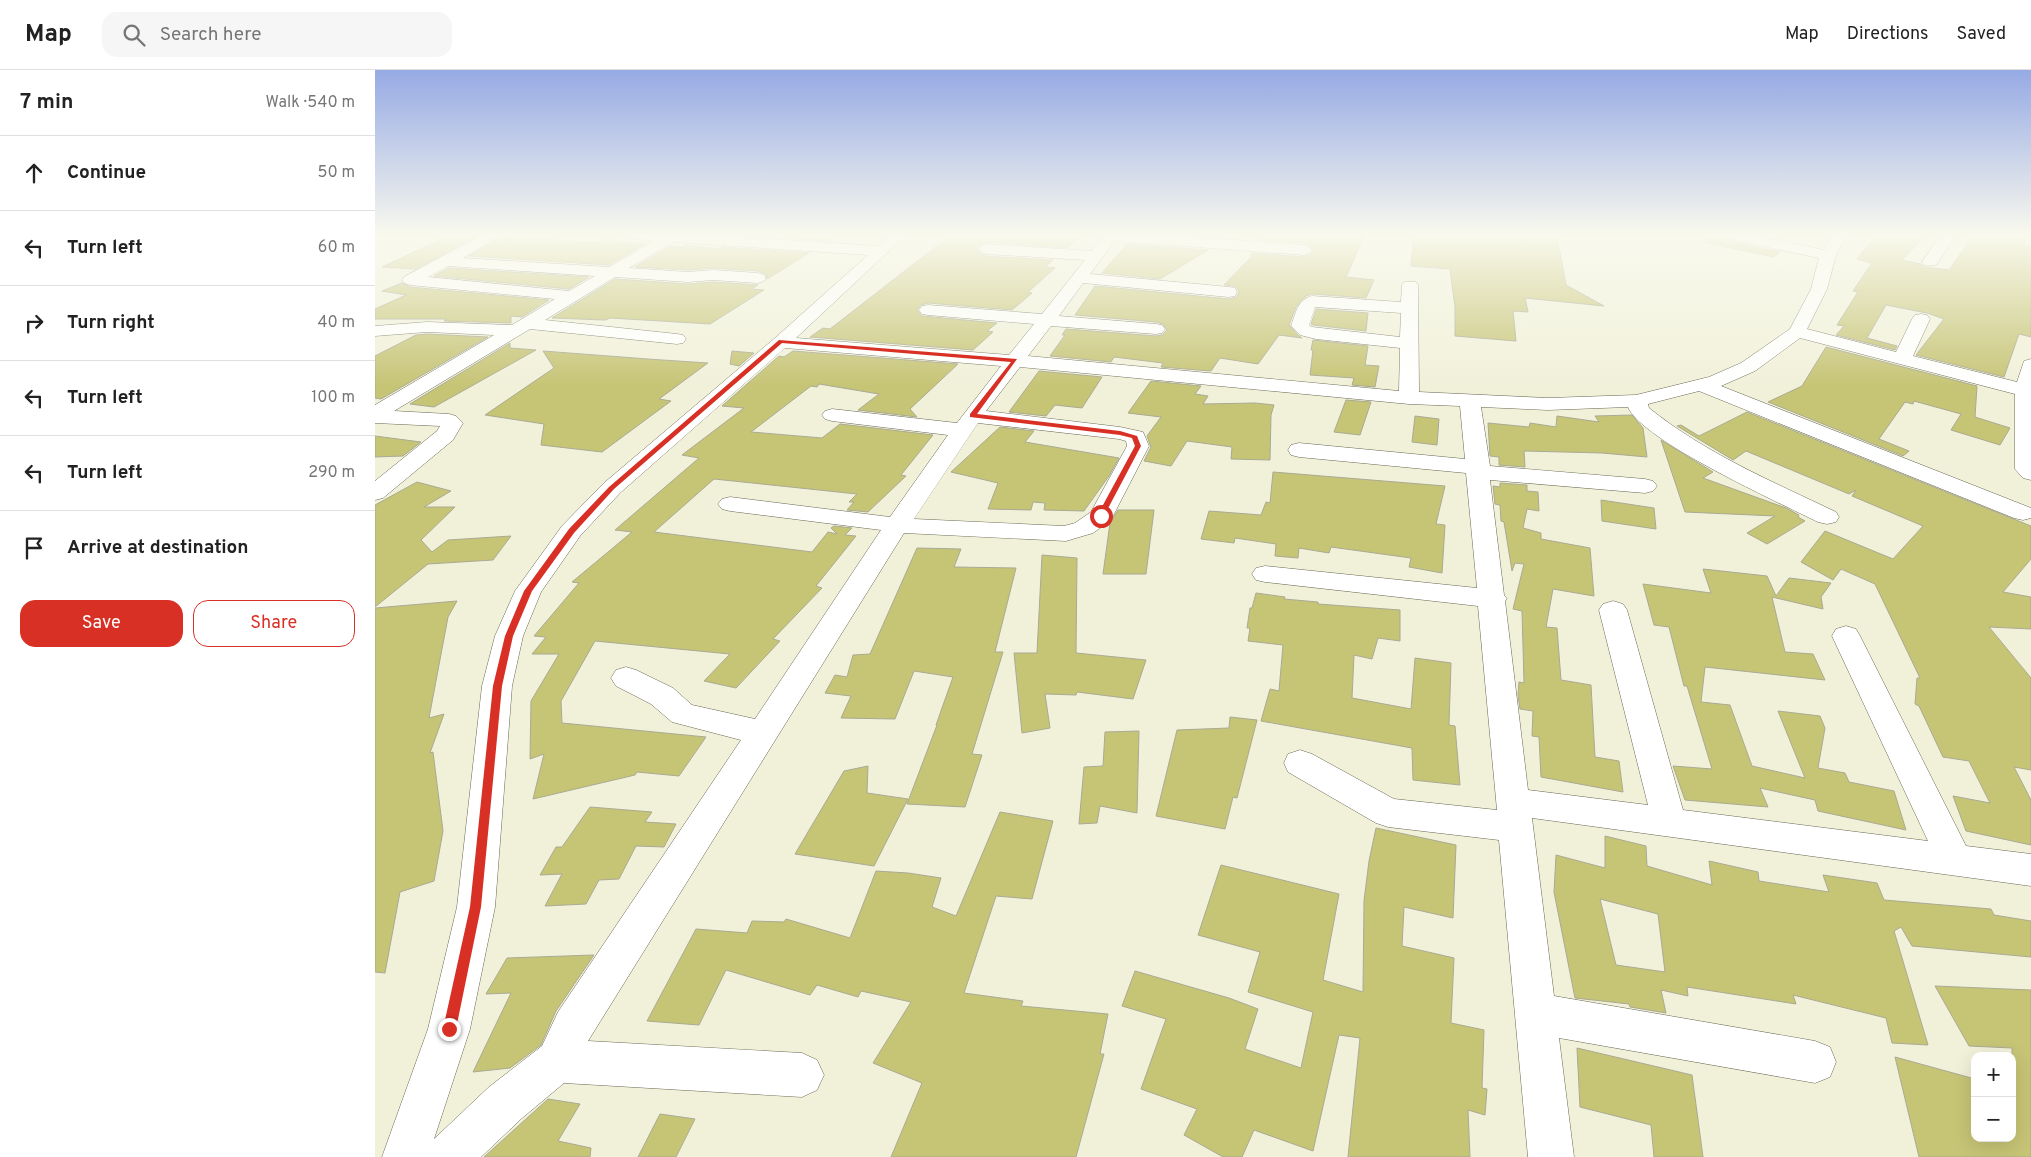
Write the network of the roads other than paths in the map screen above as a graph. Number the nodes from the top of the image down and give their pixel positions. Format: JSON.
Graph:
{"nodes":[{"id":1,"x":1410,"y":285,"type":"dead end"},
{"id":2,"x":463,"y":286,"type":"edge"},
{"id":3,"x":521,"y":286,"type":"edge"},
{"id":4,"x":589,"y":286,"type":"edge"},
{"id":5,"x":842,"y":286,"type":"edge"},
{"id":6,"x":1072,"y":286,"type":"edge"},
{"id":7,"x":1161,"y":286,"type":"edge"},
{"id":8,"x":1820,"y":286,"type":"edge"},
{"id":9,"x":511,"y":291,"type":"junction"},
{"id":10,"x":1229,"y":292,"type":"dead end"},
{"id":11,"x":572,"y":296,"type":"junction"},
{"id":12,"x":1409,"y":308,"type":"junction"},
{"id":13,"x":928,"y":310,"type":"dead end"},
{"id":14,"x":1046,"y":319,"type":"junction"},
{"id":15,"x":1921,"y":319,"type":"dead end"},
{"id":16,"x":519,"y":327,"type":"junction"},
{"id":17,"x":1156,"y":329,"type":"dead end"},
{"id":18,"x":375,"y":331,"type":"edge"},
{"id":19,"x":1797,"y":332,"type":"junction"},
{"id":20,"x":677,"y":339,"type":"dead end"},
{"id":21,"x":781,"y":342,"type":"junction"},
{"id":22,"x":1409,"y":343,"type":"junction"},
{"id":23,"x":1902,"y":359,"type":"junction"},
{"id":24,"x":1015,"y":361,"type":"junction"},
{"id":25,"x":2031,"y":365,"type":"edge"},
{"id":26,"x":1699,"y":384,"type":"junction"},
{"id":27,"x":2028,"y":391,"type":"edge"},
{"id":28,"x":1409,"y":398,"type":"junction"},
{"id":29,"x":1636,"y":401,"type":"junction"},
{"id":30,"x":1470,"y":402,"type":"junction"},
{"id":31,"x":375,"y":414,"type":"edge"},
{"id":32,"x":832,"y":415,"type":"dead end"},
{"id":33,"x":375,"y":418,"type":"edge"},
{"id":34,"x":968,"y":423,"type":"junction"},
{"id":35,"x":1299,"y":450,"type":"dead end"},
{"id":36,"x":1479,"y":470,"type":"junction"},
{"id":37,"x":2031,"y":473,"type":"edge"},
{"id":38,"x":1645,"y":486,"type":"dead end"},
{"id":39,"x":375,"y":493,"type":"edge"},
{"id":40,"x":731,"y":504,"type":"dead end"},
{"id":41,"x":2023,"y":514,"type":"dead end"},
{"id":42,"x":1827,"y":517,"type":"dead end"},
{"id":43,"x":897,"y":525,"type":"junction"},
{"id":44,"x":1265,"y":574,"type":"dead end"},
{"id":45,"x":1493,"y":599,"type":"junction"},
{"id":46,"x":1613,"y":610,"type":"dead end"},
{"id":47,"x":1846,"y":636,"type":"dead end"},
{"id":48,"x":625,"y":678,"type":"dead end"},
{"id":49,"x":763,"y":733,"type":"junction"},
{"id":50,"x":1300,"y":763,"type":"dead end"},
{"id":51,"x":1516,"y":815,"type":"junction"},
{"id":52,"x":1669,"y":822,"type":"junction"},
{"id":53,"x":1955,"y":859,"type":"junction"},
{"id":54,"x":2031,"y":870,"type":"edge"},
{"id":55,"x":1536,"y":1013,"type":"junction"},
{"id":56,"x":557,"y":1062,"type":"junction"},
{"id":57,"x":1815,"y":1062,"type":"dead end"},
{"id":58,"x":802,"y":1075,"type":"dead end"},
{"id":59,"x":405,"y":1157,"type":"edge"},
{"id":60,"x":448,"y":1157,"type":"edge"},
{"id":61,"x":1551,"y":1157,"type":"edge"}],
"edges":[{"from":1,"to":12,"type":"street"},
{"from":2,"to":9,"type":"street"},
{"from":3,"to":9,"type":"street"},
{"from":4,"to":11,"type":"street"},
{"from":5,"to":21,"type":"street"},
{"from":6,"to":14,"type":"street"},
{"from":7,"to":10,"type":"street"},
{"from":8,"to":19,"type":"street"},
{"from":9,"to":11,"type":"street"},
{"from":11,"to":16,"type":"street"},
{"from":12,"to":22,"type":"street"},
{"from":12,"to":22,"type":"street"},
{"from":13,"to":14,"type":"street"},
{"from":14,"to":17,"type":"street"},
{"from":14,"to":24,"type":"street"},
{"from":15,"to":23,"type":"street"},
{"from":16,"to":18,"type":"street"},
{"from":16,"to":20,"type":"street"},
{"from":16,"to":31,"type":"street"},
{"from":19,"to":23,"type":"street"},
{"from":19,"to":26,"type":"street"},
{"from":21,"to":24,"type":"street"},
{"from":21,"to":59,"type":"street"},
{"from":22,"to":28,"type":"street"},
{"from":23,"to":27,"type":"street"},
{"from":24,"to":28,"type":"street"},
{"from":24,"to":34,"type":"street"},
{"from":25,"to":27,"type":"street"},
{"from":26,"to":29,"type":"street"},
{"from":26,"to":41,"type":"street"},
{"from":27,"to":37,"type":"street"},
{"from":28,"to":30,"type":"street"},
{"from":29,"to":30,"type":"street"},
{"from":29,"to":42,"type":"street"},
{"from":30,"to":36,"type":"street"},
{"from":32,"to":34,"type":"street"},
{"from":33,"to":39,"type":"street"},
{"from":34,"to":43,"type":"street"},
{"from":34,"to":43,"type":"street"},
{"from":35,"to":36,"type":"street"},
{"from":36,"to":38,"type":"street"},
{"from":36,"to":45,"type":"street"},
{"from":40,"to":43,"type":"street"},
{"from":43,"to":49,"type":"street"},
{"from":44,"to":45,"type":"street"},
{"from":45,"to":51,"type":"street"},
{"from":46,"to":52,"type":"street"},
{"from":47,"to":53,"type":"street"},
{"from":48,"to":49,"type":"street"},
{"from":49,"to":56,"type":"street"},
{"from":50,"to":51,"type":"street"},
{"from":51,"to":52,"type":"street"},
{"from":51,"to":55,"type":"street"},
{"from":52,"to":53,"type":"street"},
{"from":53,"to":54,"type":"street"},
{"from":55,"to":57,"type":"street"},
{"from":55,"to":61,"type":"street"},
{"from":56,"to":58,"type":"street"},
{"from":56,"to":60,"type":"street"}]}
